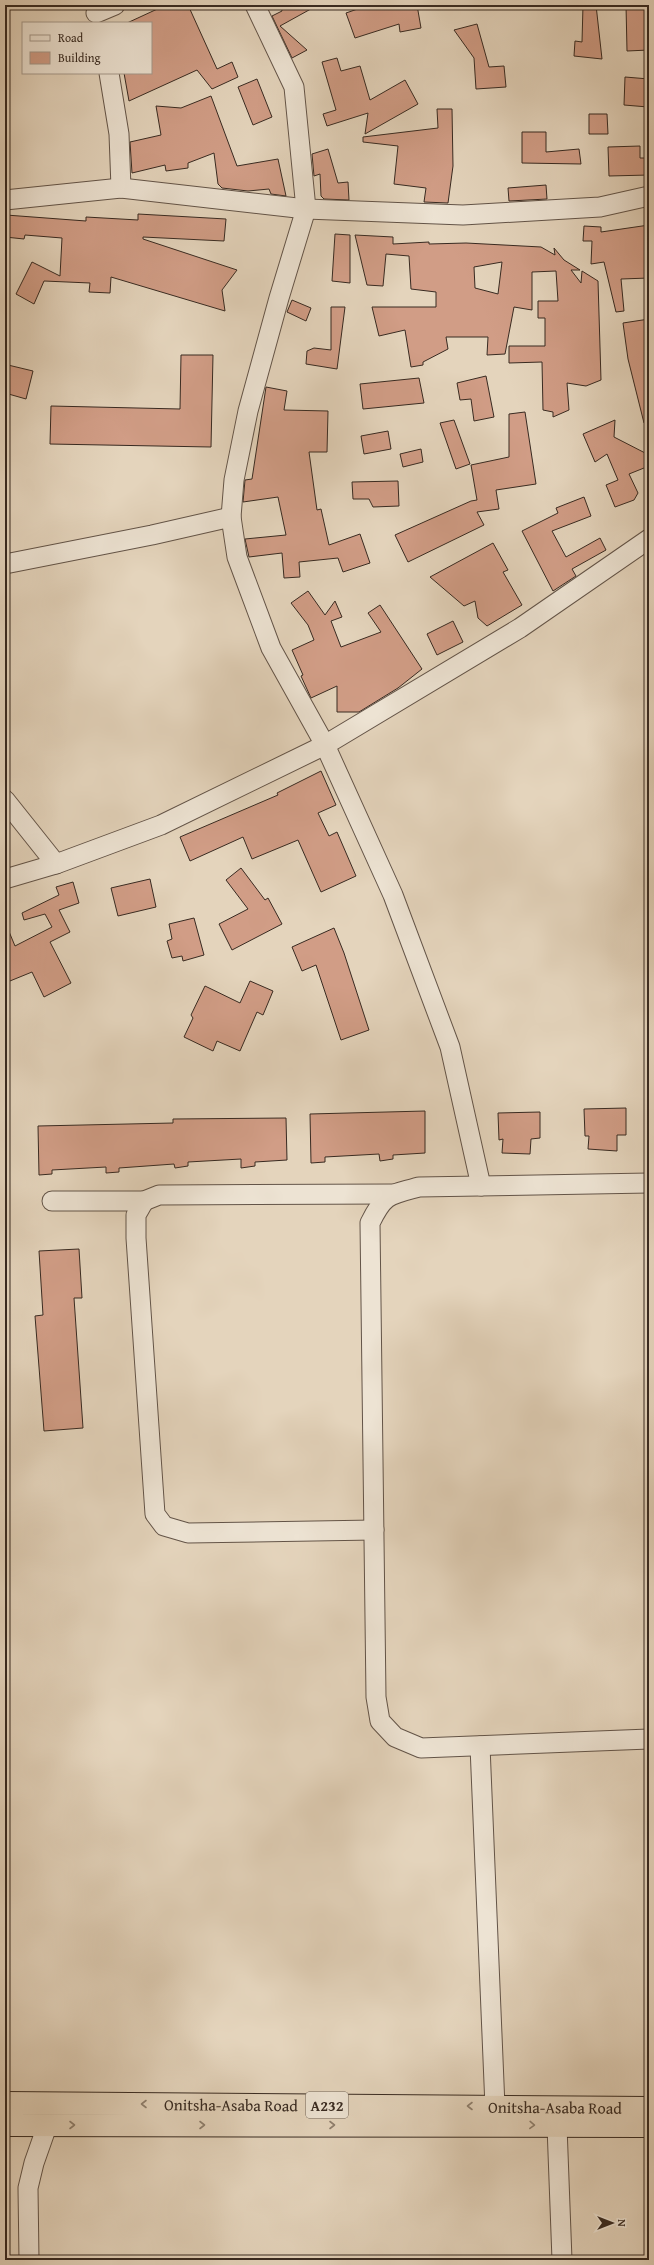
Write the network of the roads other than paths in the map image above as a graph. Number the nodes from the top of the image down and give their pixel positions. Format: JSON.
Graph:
{"nodes":[{"id":1,"x":115,"y":5,"type":"edge"},
{"id":2,"x":255,"y":5,"type":"edge"},
{"id":3,"x":96,"y":14,"type":"edge"},
{"id":4,"x":109,"y":74,"type":"edge"},
{"id":5,"x":121,"y":188,"type":"junction"},
{"id":6,"x":649,"y":196,"type":"edge"},
{"id":7,"x":5,"y":200,"type":"edge"},
{"id":8,"x":306,"y":209,"type":"junction"},
{"id":9,"x":231,"y":516,"type":"junction"},
{"id":10,"x":649,"y":539,"type":"edge"},
{"id":11,"x":5,"y":564,"type":"edge"},
{"id":12,"x":325,"y":745,"type":"junction"},
{"id":13,"x":5,"y":800,"type":"edge"},
{"id":14,"x":56,"y":864,"type":"junction"},
{"id":15,"x":5,"y":879,"type":"edge"},
{"id":16,"x":649,"y":1183,"type":"edge"},
{"id":17,"x":481,"y":1186,"type":"junction"},
{"id":18,"x":394,"y":1194,"type":"junction"},
{"id":19,"x":52,"y":1201,"type":"dead end"},
{"id":20,"x":144,"y":1201,"type":"junction"},
{"id":21,"x":374,"y":1530,"type":"junction"},
{"id":22,"x":649,"y":1739,"type":"edge"},
{"id":23,"x":480,"y":1746,"type":"junction"},
{"id":24,"x":5,"y":2103,"type":"edge"},
{"id":25,"x":495,"y":2107,"type":"junction"},
{"id":26,"x":649,"y":2108,"type":"edge"},
{"id":27,"x":508,"y":2124,"type":"junction"},
{"id":28,"x":5,"y":2125,"type":"edge"},
{"id":29,"x":46,"y":2126,"type":"junction"},
{"id":30,"x":557,"y":2126,"type":"junction"},
{"id":31,"x":649,"y":2126,"type":"edge"},
{"id":32,"x":29,"y":2260,"type":"edge"},
{"id":33,"x":562,"y":2260,"type":"edge"}],
"edges":[{"from":1,"to":3,"type":"street"},
{"from":2,"to":8,"type":"street"},
{"from":4,"to":5,"type":"street"},
{"from":5,"to":7,"type":"street"},
{"from":5,"to":8,"type":"street"},
{"from":6,"to":8,"type":"street"},
{"from":8,"to":9,"type":"street"},
{"from":9,"to":11,"type":"street"},
{"from":9,"to":12,"type":"street"},
{"from":10,"to":12,"type":"street"},
{"from":12,"to":14,"type":"street"},
{"from":12,"to":17,"type":"street"},
{"from":13,"to":14,"type":"street"},
{"from":14,"to":15,"type":"street"},
{"from":16,"to":17,"type":"street"},
{"from":17,"to":18,"type":"street"},
{"from":18,"to":20,"type":"street"},
{"from":18,"to":21,"type":"street"},
{"from":19,"to":20,"type":"street"},
{"from":20,"to":21,"type":"street"},
{"from":21,"to":23,"type":"street"},
{"from":22,"to":23,"type":"street"},
{"from":23,"to":25,"type":"street"},
{"from":25,"to":24,"type":"highway","name":"Onitsha-Asaba Road","number":"A232","one_way":true},
{"from":25,"to":26,"type":"highway","name":"Onitsha-Asaba Road","number":"A232"},
{"from":25,"to":27,"type":"street"},
{"from":29,"to":27,"type":"highway","number":"A232","one_way":true},
{"from":27,"to":30,"type":"highway","number":"A232","one_way":true},
{"from":28,"to":29,"type":"highway","number":"A232"},
{"from":29,"to":32,"type":"street"},
{"from":30,"to":31,"type":"highway","number":"A232"},
{"from":30,"to":33,"type":"street"}]}
